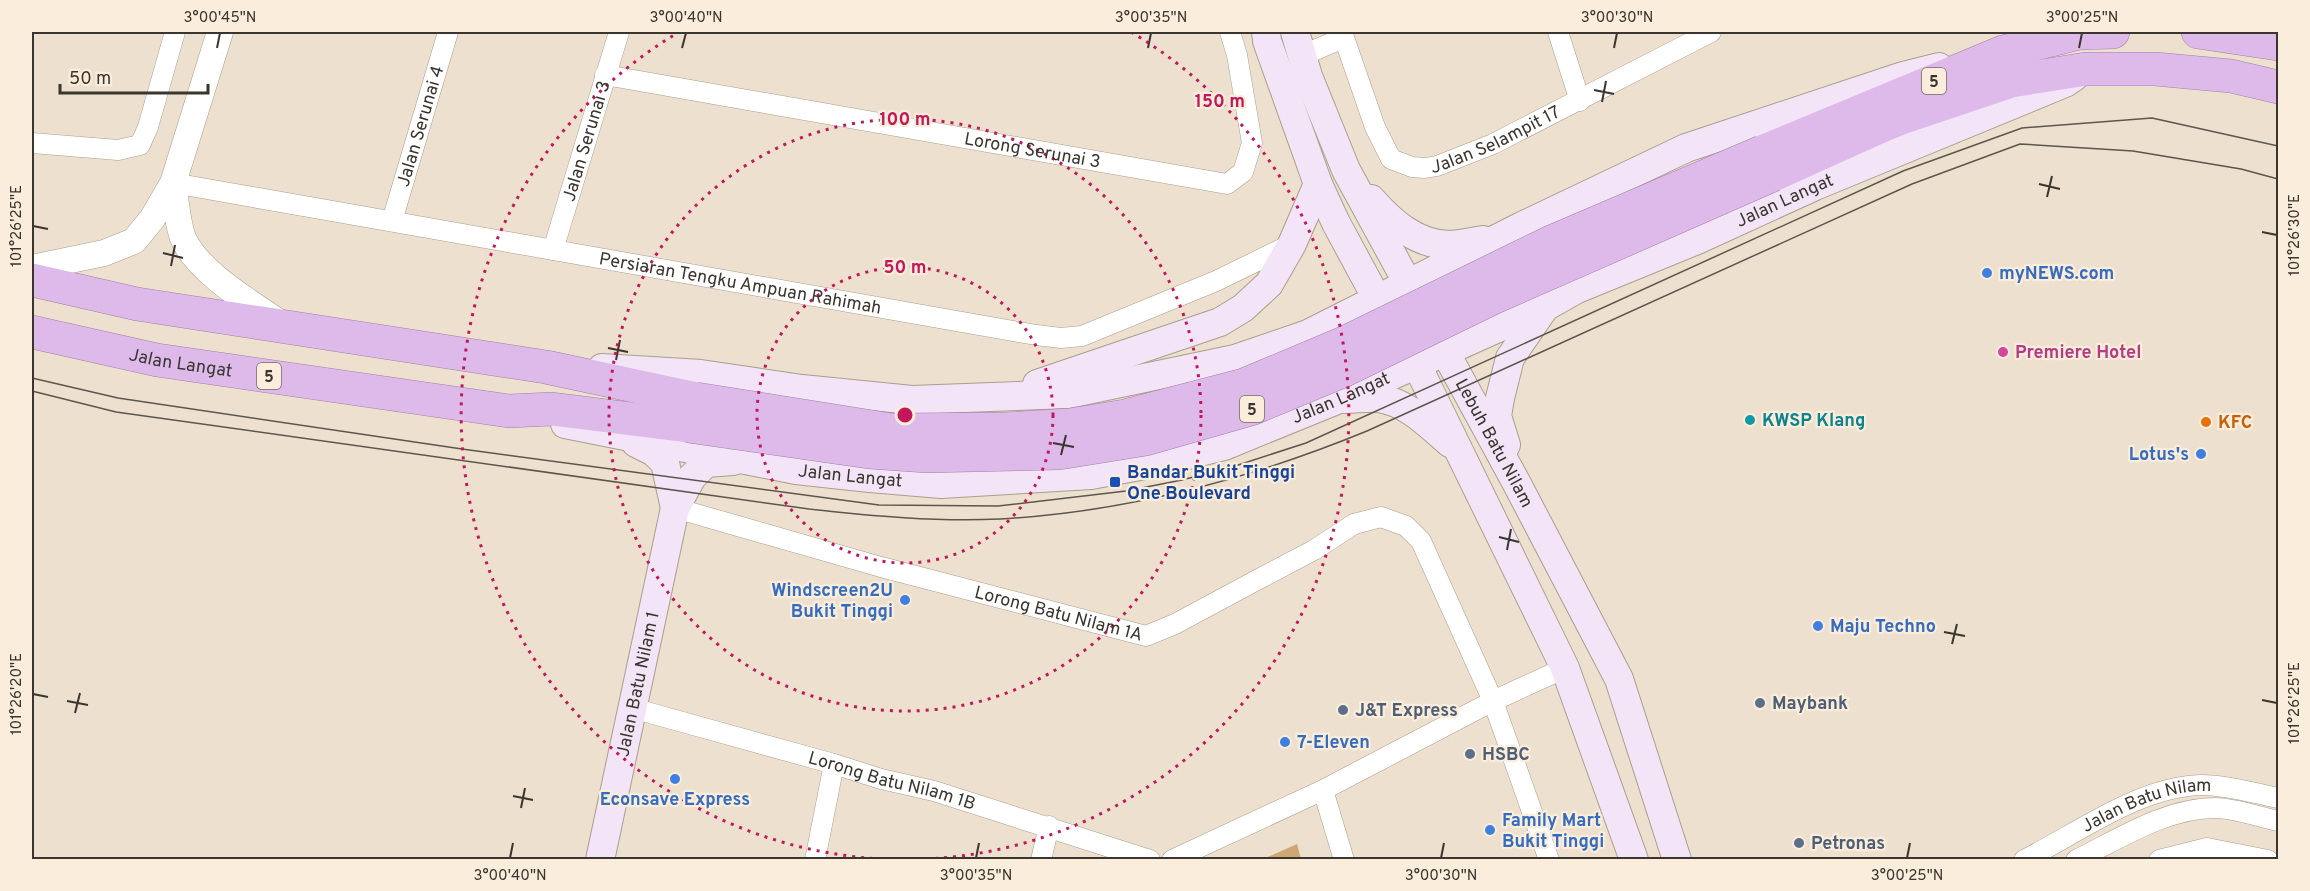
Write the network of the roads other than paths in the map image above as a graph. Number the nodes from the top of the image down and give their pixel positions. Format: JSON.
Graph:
{"nodes":[{"id":1,"x":175,"y":32,"type":"edge"},
{"id":2,"x":220,"y":32,"type":"edge"},
{"id":3,"x":448,"y":32,"type":"edge"},
{"id":4,"x":619,"y":32,"type":"edge"},
{"id":5,"x":1230,"y":32,"type":"edge"},
{"id":6,"x":1266,"y":32,"type":"edge"},
{"id":7,"x":1558,"y":32,"type":"edge"},
{"id":8,"x":1711,"y":32,"type":"edge"},
{"id":9,"x":2113,"y":32,"type":"edge"},
{"id":10,"x":2198,"y":32,"type":"edge"},
{"id":11,"x":1343,"y":35,"type":"edge"},
{"id":12,"x":1298,"y":44,"type":"edge"},
{"id":13,"x":2278,"y":44,"type":"edge"},
{"id":14,"x":2003,"y":52,"type":"junction"},
{"id":15,"x":2086,"y":69,"type":"junction"},
{"id":16,"x":605,"y":75,"type":"junction"},
{"id":17,"x":2278,"y":87,"type":"edge"},
{"id":18,"x":1580,"y":101,"type":"junction"},
{"id":19,"x":32,"y":143,"type":"edge"},
{"id":20,"x":1768,"y":164,"type":"junction"},
{"id":21,"x":1346,"y":170,"type":"junction"},
{"id":22,"x":173,"y":183,"type":"junction"},
{"id":23,"x":1318,"y":184,"type":"junction"},
{"id":24,"x":1558,"y":209,"type":"junction"},
{"id":25,"x":392,"y":221,"type":"junction"},
{"id":26,"x":1497,"y":238,"type":"junction"},
{"id":27,"x":1292,"y":244,"type":"junction"},
{"id":28,"x":553,"y":250,"type":"junction"},
{"id":29,"x":32,"y":268,"type":"edge"},
{"id":30,"x":32,"y":280,"type":"edge"},
{"id":31,"x":1408,"y":285,"type":"junction"},
{"id":32,"x":1577,"y":289,"type":"junction"},
{"id":33,"x":1377,"y":299,"type":"junction"},
{"id":34,"x":1545,"y":307,"type":"junction"},
{"id":35,"x":284,"y":326,"type":"junction"},
{"id":36,"x":32,"y":332,"type":"edge"},
{"id":37,"x":1445,"y":350,"type":"junction"},
{"id":38,"x":1235,"y":359,"type":"junction"},
{"id":39,"x":1416,"y":363,"type":"junction"},
{"id":40,"x":546,"y":367,"type":"junction"},
{"id":41,"x":986,"y":399,"type":"junction"},
{"id":42,"x":1339,"y":399,"type":"junction"},
{"id":43,"x":509,"y":411,"type":"junction"},
{"id":44,"x":692,"y":413,"type":"junction"},
{"id":45,"x":1264,"y":430,"type":"junction"},
{"id":46,"x":624,"y":437,"type":"junction"},
{"id":47,"x":1458,"y":450,"type":"junction"},
{"id":48,"x":744,"y":460,"type":"junction"},
{"id":49,"x":1516,"y":482,"type":"junction"},
{"id":50,"x":675,"y":508,"type":"junction"},
{"id":51,"x":1565,"y":668,"type":"junction"},
{"id":52,"x":1493,"y":701,"type":"junction"},
{"id":53,"x":632,"y":708,"type":"junction"},
{"id":54,"x":834,"y":764,"type":"junction"},
{"id":55,"x":1323,"y":790,"type":"junction"},
{"id":56,"x":2278,"y":798,"type":"edge"},
{"id":57,"x":2278,"y":821,"type":"edge"},
{"id":58,"x":1049,"y":826,"type":"junction"},
{"id":59,"x":2206,"y":854,"type":"edge"},
{"id":60,"x":600,"y":860,"type":"edge"},
{"id":61,"x":814,"y":860,"type":"edge"},
{"id":62,"x":1041,"y":860,"type":"edge"},
{"id":63,"x":1150,"y":860,"type":"edge"},
{"id":64,"x":1172,"y":860,"type":"edge"},
{"id":65,"x":1344,"y":860,"type":"edge"},
{"id":66,"x":1549,"y":860,"type":"edge"},
{"id":67,"x":1634,"y":860,"type":"edge"},
{"id":68,"x":1677,"y":860,"type":"edge"},
{"id":69,"x":2024,"y":860,"type":"edge"},
{"id":70,"x":2076,"y":860,"type":"edge"},
{"id":71,"x":2158,"y":860,"type":"edge"},
{"id":72,"x":2268,"y":860,"type":"edge"}],
"edges":[{"from":1,"to":19,"type":"street"},
{"from":2,"to":22,"type":"street"},
{"from":3,"to":25,"type":"street","name":"Jalan Serunai 4"},
{"from":4,"to":16,"type":"street","name":"Jalan Serunai 3"},
{"from":5,"to":16,"type":"street","name":"Lorong Serunai 3"},
{"from":6,"to":23,"type":"main road","name":"Lebuh Batu Nilam"},
{"from":7,"to":18,"type":"street"},
{"from":8,"to":18,"type":"street","name":"Jalan Selampit 17"},
{"from":9,"to":14,"type":"highway","name":"Jalan Langat","number":"5"},
{"from":10,"to":13,"type":"highway"},
{"from":11,"to":12,"type":"street"},
{"from":11,"to":18,"type":"street","name":"Jalan Selampit 17"},
{"from":12,"to":21,"type":"main road","name":"Lebuh Batu Nilam"},
{"from":14,"to":20,"type":"highway","name":"Jalan Langat","number":"5"},
{"from":14,"to":24,"type":"main road","name":"Jalan Langat","number":"5"},
{"from":15,"to":17,"type":"highway","name":"Jalan Langat","number":"5"},
{"from":15,"to":20,"type":"highway","name":"Jalan Langat","number":"5"},
{"from":15,"to":32,"type":"main road","name":"Jalan Langat","number":"5"},
{"from":16,"to":28,"type":"street","name":"Jalan Serunai 3"},
{"from":20,"to":44,"type":"highway","name":"Jalan Langat","number":"5","bridge":true},
{"from":21,"to":26,"type":"main road"},
{"from":21,"to":31,"type":"main road","name":"Lebuh Batu Nilam"},
{"from":22,"to":25,"type":"street","name":"Persiaran Tengku Ampuan Rahimah"},
{"from":22,"to":29,"type":"street"},
{"from":22,"to":35,"type":"street"},
{"from":23,"to":27,"type":"main road"},
{"from":23,"to":33,"type":"main road","name":"Lebuh Batu Nilam"},
{"from":24,"to":26,"type":"main road","name":"Jalan Langat","number":"5"},
{"from":24,"to":32,"type":"main road"},
{"from":25,"to":28,"type":"street","name":"Persiaran Tengku Ampuan Rahimah"},
{"from":26,"to":31,"type":"main road","name":"Jalan Langat","number":"5"},
{"from":27,"to":28,"type":"street","name":"Persiaran Tengku Ampuan Rahimah"},
{"from":27,"to":41,"type":"main road"},
{"from":30,"to":35,"type":"highway","number":"5"},
{"from":31,"to":33,"type":"main road","name":"Jalan Langat","number":"5"},
{"from":31,"to":37,"type":"main road","name":"Lebuh Batu Nilam"},
{"from":32,"to":34,"type":"main road","name":"Jalan Langat","number":"5"},
{"from":33,"to":38,"type":"main road","name":"Jalan Langat","number":"5"},
{"from":33,"to":39,"type":"main road","name":"Lebuh Batu Nilam"},
{"from":34,"to":37,"type":"main road","name":"Jalan Langat","number":"5"},
{"from":34,"to":49,"type":"main road"},
{"from":35,"to":40,"type":"highway","name":"Jalan Langat","number":"5"},
{"from":36,"to":43,"type":"highway","name":"Jalan Langat","number":"5"},
{"from":37,"to":39,"type":"main road","name":"Jalan Langat","number":"5"},
{"from":37,"to":49,"type":"main road","name":"Lebuh Batu Nilam"},
{"from":38,"to":41,"type":"main road","name":"Jalan Langat","number":"5"},
{"from":38,"to":45,"type":"main road"},
{"from":39,"to":42,"type":"main road","name":"Jalan Langat","number":"5"},
{"from":39,"to":47,"type":"main road","name":"Lebuh Batu Nilam"},
{"from":40,"to":41,"type":"main road","name":"Jalan Langat","number":"5"},
{"from":40,"to":44,"type":"highway","name":"Jalan Langat","number":"5"},
{"from":42,"to":45,"type":"main road","name":"Jalan Langat","number":"5"},
{"from":42,"to":47,"type":"main road"},
{"from":43,"to":44,"type":"highway","name":"Jalan Langat","number":"5"},
{"from":43,"to":46,"type":"main road","name":"Jalan Langat","number":"5"},
{"from":45,"to":48,"type":"main road","name":"Jalan Langat","number":"5"},
{"from":46,"to":48,"type":"main road","name":"Jalan Langat","number":"5"},
{"from":46,"to":50,"type":"main road"},
{"from":47,"to":51,"type":"main road","name":"Lebuh Batu Nilam"},
{"from":48,"to":50,"type":"main road"},
{"from":49,"to":68,"type":"main road","name":"Lebuh Batu Nilam"},
{"from":50,"to":52,"type":"street","name":"Lorong Batu Nilam 1A"},
{"from":50,"to":53,"type":"main road","name":"Jalan Batu Nilam 1"},
{"from":51,"to":52,"type":"street"},
{"from":51,"to":67,"type":"main road","name":"Lebuh Batu Nilam"},
{"from":52,"to":55,"type":"street"},
{"from":52,"to":66,"type":"street","name":"Lorong Batu Nilam 1A"},
{"from":53,"to":54,"type":"street","name":"Lorong Batu Nilam 1B"},
{"from":53,"to":60,"type":"main road","name":"Jalan Batu Nilam 1"},
{"from":54,"to":58,"type":"street","name":"Lorong Batu Nilam 1B"},
{"from":54,"to":61,"type":"street"},
{"from":55,"to":64,"type":"street"},
{"from":55,"to":65,"type":"street"},
{"from":56,"to":69,"type":"street","name":"Jalan Batu Nilam"},
{"from":57,"to":70,"type":"street","name":"Jalan Batu Nilam"},
{"from":58,"to":62,"type":"street"},
{"from":58,"to":63,"type":"street","name":"Lorong Batu Nilam 1B"},
{"from":59,"to":71,"type":"street"},
{"from":59,"to":72,"type":"street"}]}
